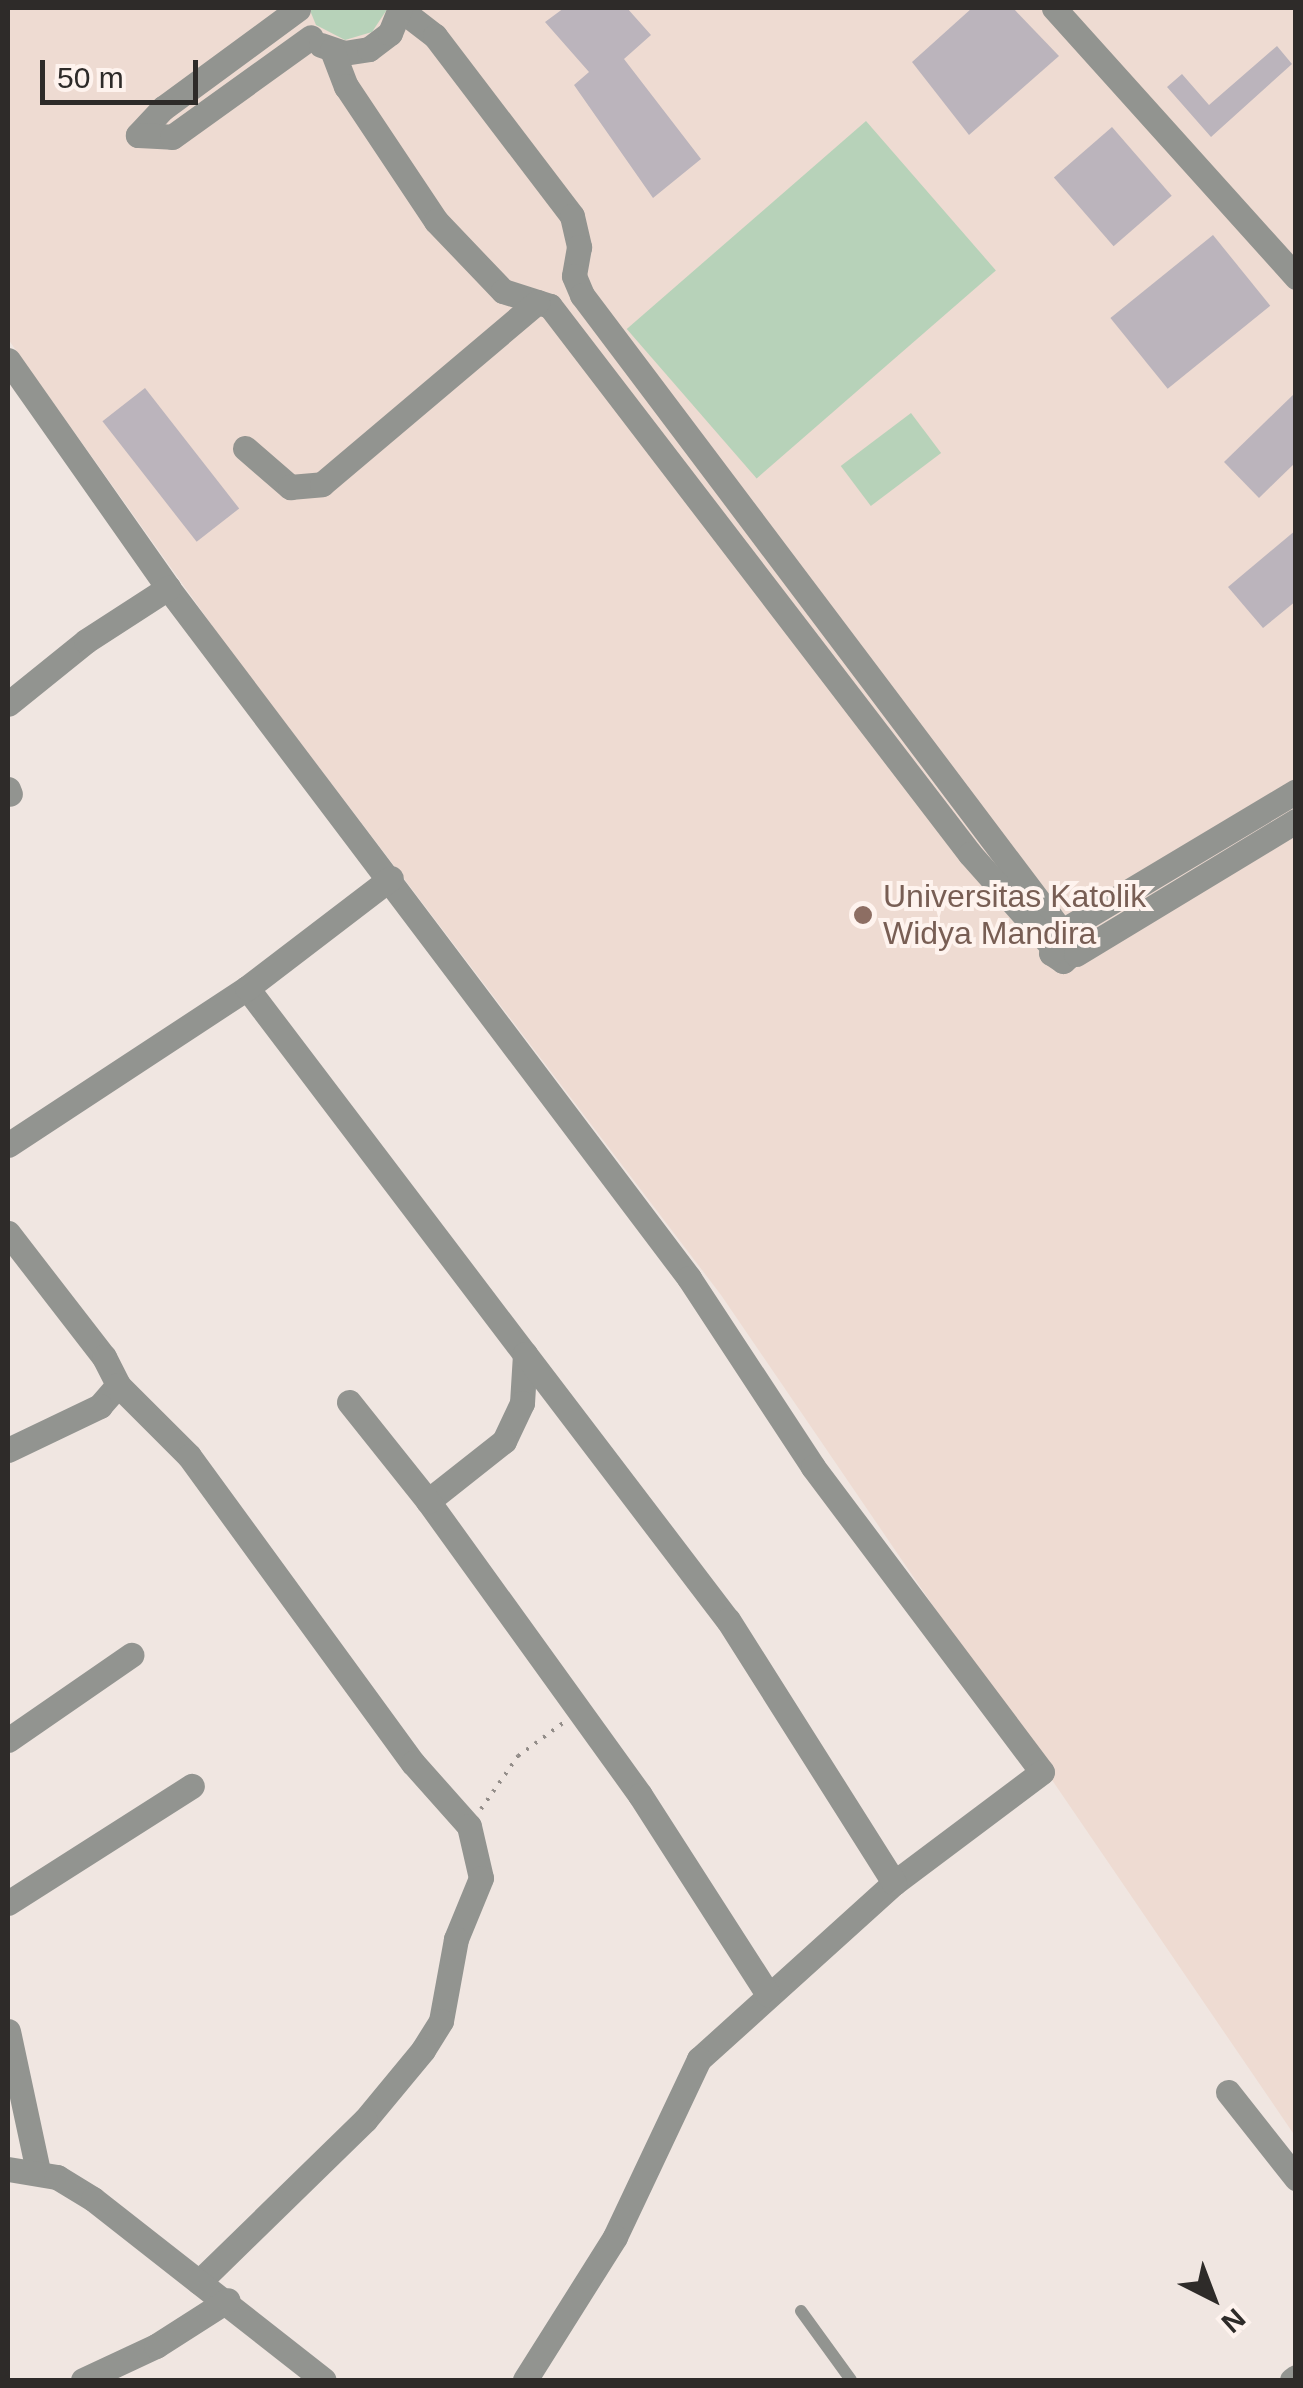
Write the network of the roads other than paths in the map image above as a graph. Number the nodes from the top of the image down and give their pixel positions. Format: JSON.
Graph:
{"nodes":[{"id":1,"x":298,"y":8,"type":"edge"},
{"id":2,"x":400,"y":8,"type":"edge"},
{"id":3,"x":1054,"y":8,"type":"edge"},
{"id":4,"x":322,"y":44,"type":"junction"},
{"id":5,"x":1296,"y":278,"type":"edge"},
{"id":6,"x":537,"y":302,"type":"junction"},
{"id":7,"x":8,"y":360,"type":"edge"},
{"id":8,"x":245,"y":448,"type":"dead end"},
{"id":9,"x":168,"y":588,"type":"junction"},
{"id":10,"x":8,"y":704,"type":"edge"},
{"id":11,"x":1296,"y":790,"type":"edge"},
{"id":12,"x":1296,"y":821,"type":"edge"},
{"id":13,"x":391,"y":878,"type":"junction"},
{"id":14,"x":1064,"y":940,"type":"junction"},
{"id":15,"x":248,"y":988,"type":"junction"},
{"id":16,"x":8,"y":1145,"type":"edge"},
{"id":17,"x":8,"y":1233,"type":"edge"},
{"id":18,"x":525,"y":1354,"type":"junction"},
{"id":19,"x":118,"y":1386,"type":"junction"},
{"id":20,"x":349,"y":1402,"type":"dead end"},
{"id":21,"x":8,"y":1450,"type":"edge"},
{"id":22,"x":428,"y":1500,"type":"junction"},
{"id":23,"x":131,"y":1654,"type":"dead end"},
{"id":24,"x":8,"y":1740,"type":"edge"},
{"id":25,"x":192,"y":1786,"type":"dead end"},
{"id":26,"x":894,"y":1883,"type":"junction"},
{"id":27,"x":8,"y":1903,"type":"edge"},
{"id":28,"x":768,"y":1994,"type":"junction"},
{"id":29,"x":8,"y":2031,"type":"edge"},
{"id":30,"x":1228,"y":2092,"type":"dead end"},
{"id":31,"x":8,"y":2169,"type":"edge"},
{"id":32,"x":38,"y":2171,"type":"junction"},
{"id":33,"x":1296,"y":2178,"type":"edge"},
{"id":34,"x":199,"y":2282,"type":"junction"},
{"id":35,"x":228,"y":2300,"type":"junction"},
{"id":36,"x":801,"y":2311,"type":"dead end"},
{"id":37,"x":83,"y":2380,"type":"edge"},
{"id":38,"x":324,"y":2380,"type":"edge"},
{"id":39,"x":526,"y":2380,"type":"edge"},
{"id":40,"x":851,"y":2380,"type":"edge"}],
"edges":[{"from":1,"to":4,"type":"street"},
{"from":1,"to":4,"type":"street"},
{"from":2,"to":4,"type":"street"},
{"from":2,"to":14,"type":"street"},
{"from":3,"to":5,"type":"street"},
{"from":4,"to":6,"type":"street"},
{"from":6,"to":8,"type":"street"},
{"from":6,"to":14,"type":"street"},
{"from":7,"to":9,"type":"street"},
{"from":9,"to":10,"type":"street"},
{"from":9,"to":13,"type":"street"},
{"from":11,"to":14,"type":"street"},
{"from":12,"to":14,"type":"street"},
{"from":13,"to":15,"type":"street"},
{"from":13,"to":26,"type":"street"},
{"from":15,"to":16,"type":"street"},
{"from":15,"to":18,"type":"street"},
{"from":17,"to":19,"type":"street"},
{"from":18,"to":22,"type":"street"},
{"from":18,"to":26,"type":"street"},
{"from":19,"to":21,"type":"street"},
{"from":19,"to":34,"type":"street"},
{"from":20,"to":22,"type":"street"},
{"from":22,"to":28,"type":"street"},
{"from":23,"to":24,"type":"street"},
{"from":25,"to":27,"type":"street"},
{"from":26,"to":28,"type":"street"},
{"from":28,"to":39,"type":"street"},
{"from":29,"to":32,"type":"street"},
{"from":30,"to":33,"type":"street"},
{"from":31,"to":32,"type":"street"},
{"from":32,"to":34,"type":"street"},
{"from":34,"to":35,"type":"street"},
{"from":35,"to":37,"type":"street"},
{"from":35,"to":38,"type":"street"},
{"from":36,"to":40,"type":"lane"}]}
